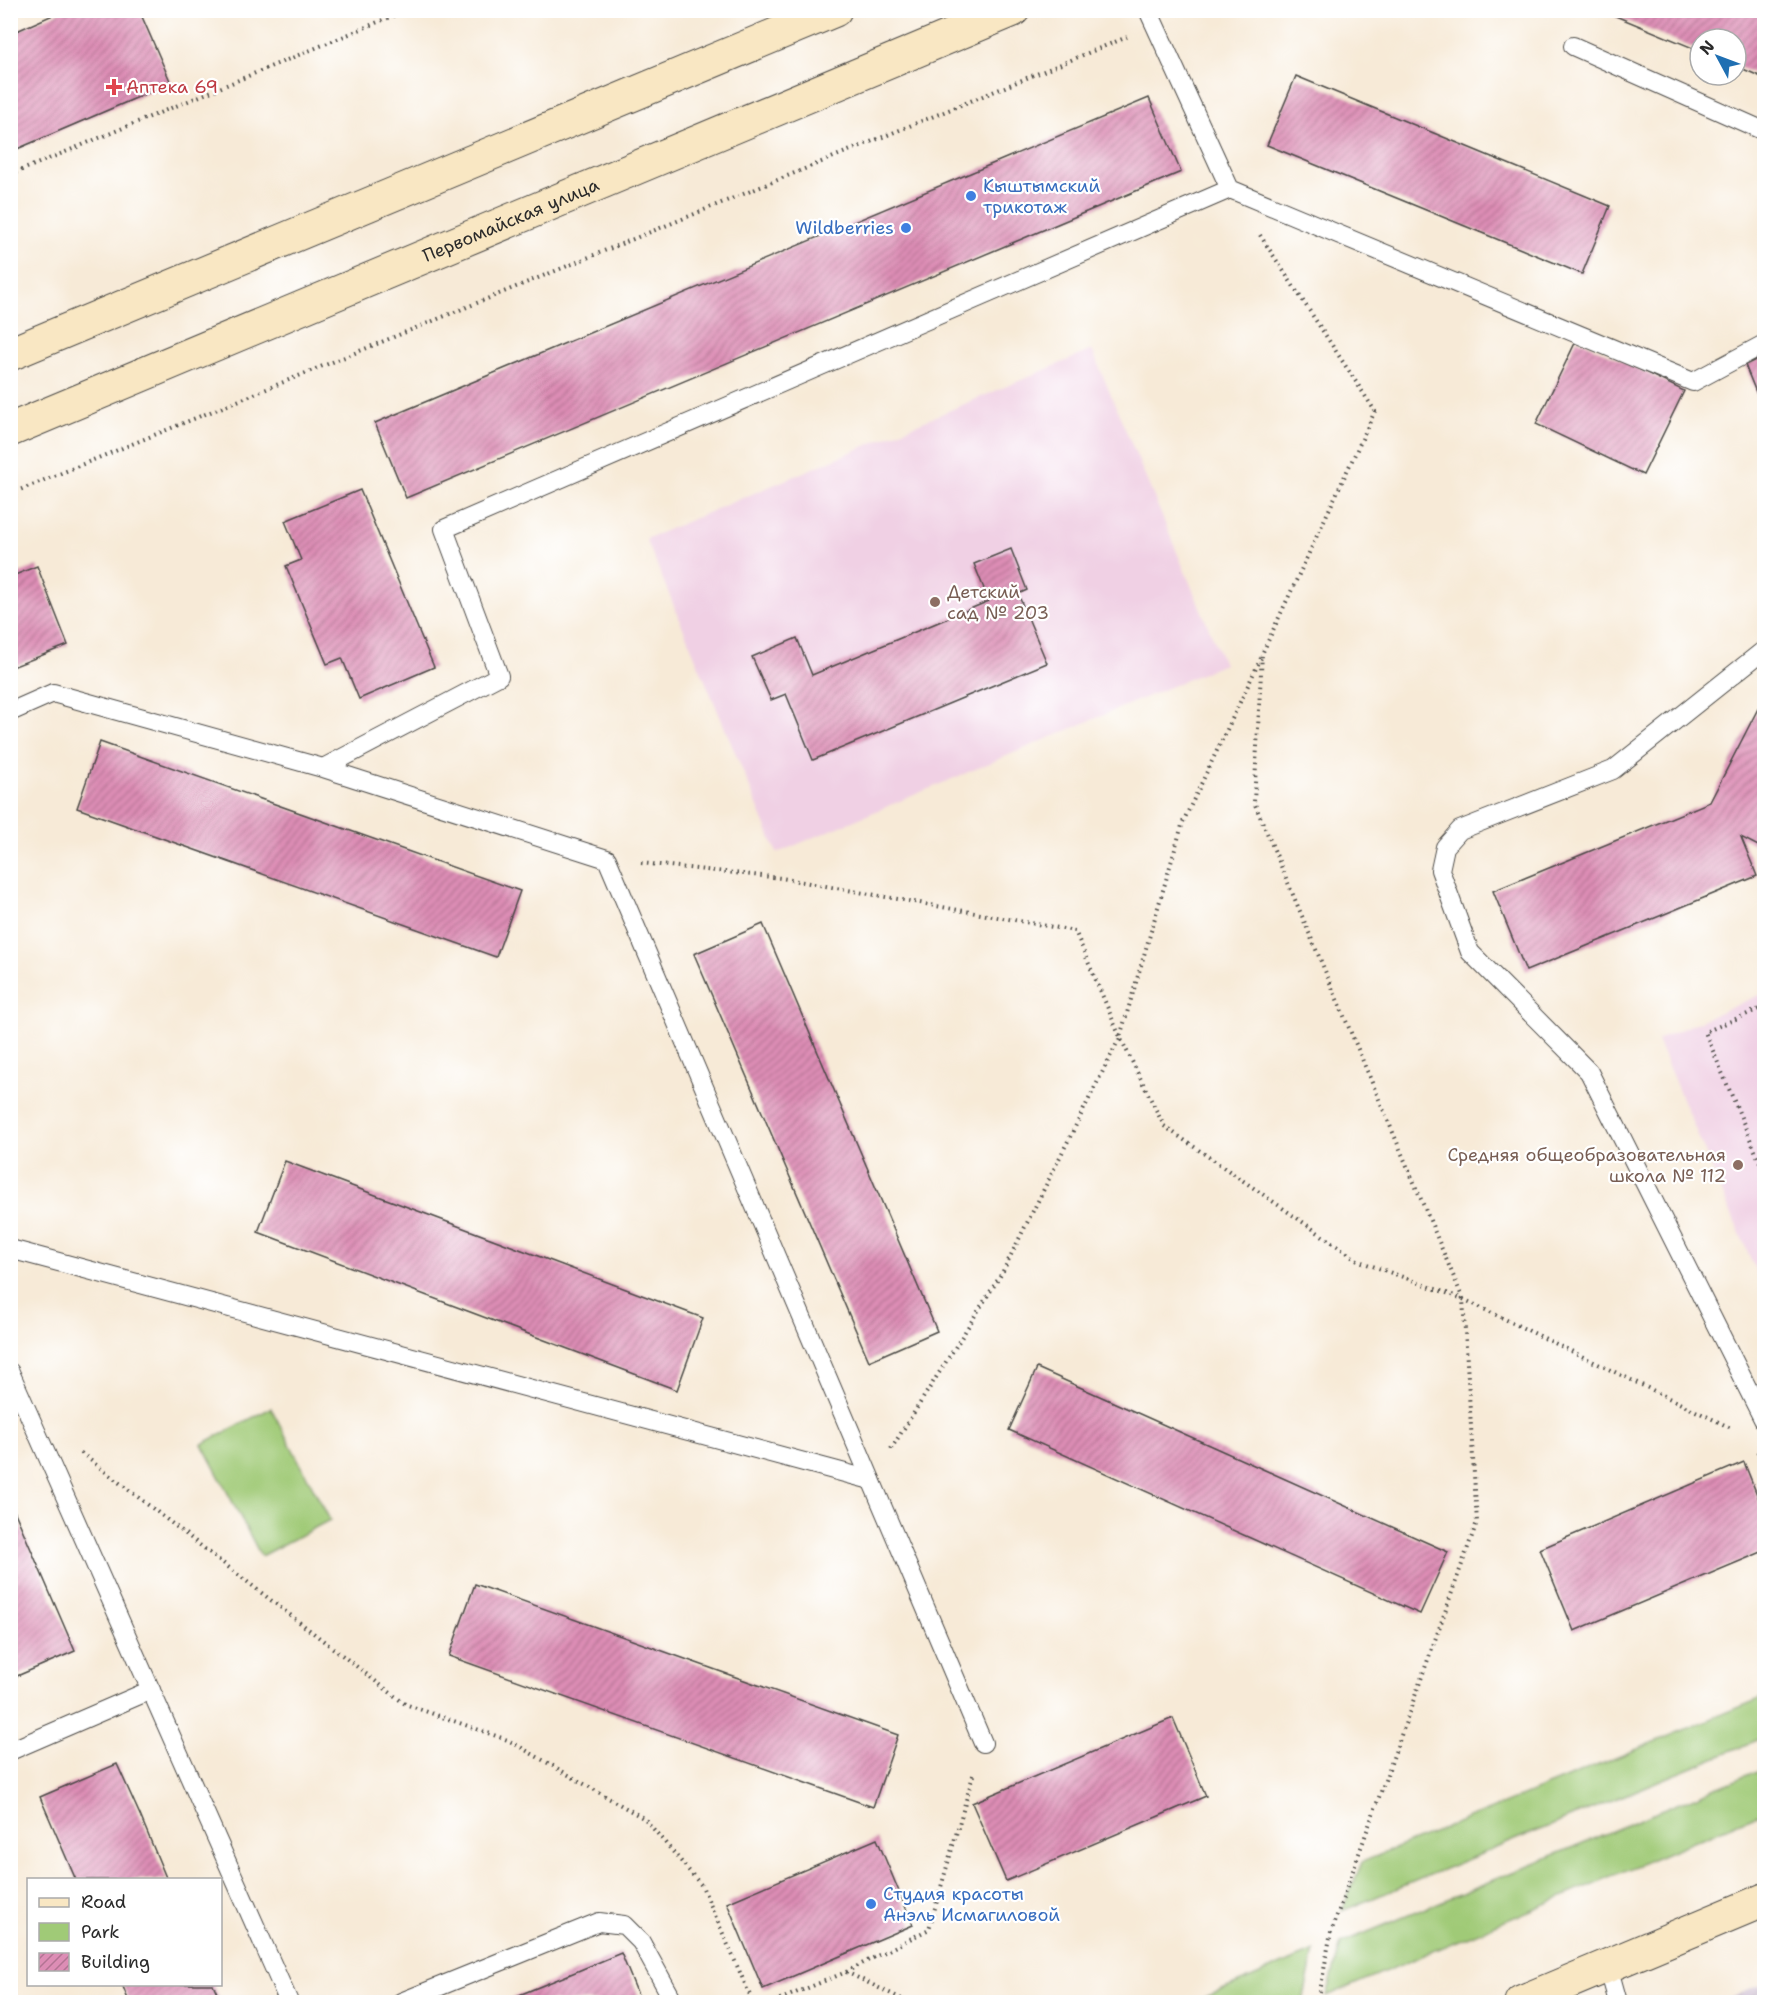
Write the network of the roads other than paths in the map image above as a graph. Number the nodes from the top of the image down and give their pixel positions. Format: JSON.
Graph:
{"nodes":[{"id":1,"x":835,"y":10,"type":"edge"},
{"id":2,"x":1013,"y":10,"type":"edge"},
{"id":3,"x":1151,"y":18,"type":"edge"},
{"id":4,"x":1573,"y":46,"type":"dead end"},
{"id":5,"x":1764,"y":131,"type":"edge"},
{"id":6,"x":1230,"y":189,"type":"junction"},
{"id":7,"x":1764,"y":344,"type":"edge"},
{"id":8,"x":10,"y":354,"type":"edge"},
{"id":9,"x":10,"y":430,"type":"edge"},
{"id":10,"x":1764,"y":650,"type":"edge"},
{"id":11,"x":10,"y":712,"type":"edge"},
{"id":12,"x":323,"y":768,"type":"junction"},
{"id":13,"x":10,"y":1249,"type":"edge"},
{"id":14,"x":10,"y":1372,"type":"edge"},
{"id":15,"x":1764,"y":1421,"type":"edge"},
{"id":16,"x":871,"y":1480,"type":"junction"},
{"id":17,"x":151,"y":1690,"type":"junction"},
{"id":18,"x":983,"y":1743,"type":"road end"},
{"id":19,"x":10,"y":1751,"type":"edge"},
{"id":20,"x":1764,"y":1900,"type":"edge"},
{"id":21,"x":1608,"y":1966,"type":"junction"},
{"id":22,"x":289,"y":2002,"type":"edge"},
{"id":23,"x":401,"y":2002,"type":"edge"},
{"id":24,"x":674,"y":2002,"type":"edge"},
{"id":25,"x":1521,"y":2002,"type":"edge"},
{"id":26,"x":1618,"y":2002,"type":"edge"}],
"edges":[{"from":1,"to":8,"type":"main road"},
{"from":2,"to":9,"type":"main road","name":"Первомайская улица"},
{"from":3,"to":6,"type":"lane"},
{"from":4,"to":5,"type":"lane"},
{"from":6,"to":7,"type":"lane"},
{"from":6,"to":12,"type":"lane"},
{"from":10,"to":15,"type":"lane"},
{"from":11,"to":12,"type":"lane"},
{"from":12,"to":16,"type":"lane"},
{"from":13,"to":16,"type":"lane"},
{"from":14,"to":17,"type":"lane"},
{"from":16,"to":18,"type":"lane"},
{"from":17,"to":19,"type":"lane"},
{"from":17,"to":22,"type":"lane"},
{"from":20,"to":21,"type":"main road"},
{"from":21,"to":25,"type":"main road"},
{"from":21,"to":26,"type":"lane"},
{"from":23,"to":24,"type":"lane"}]}
